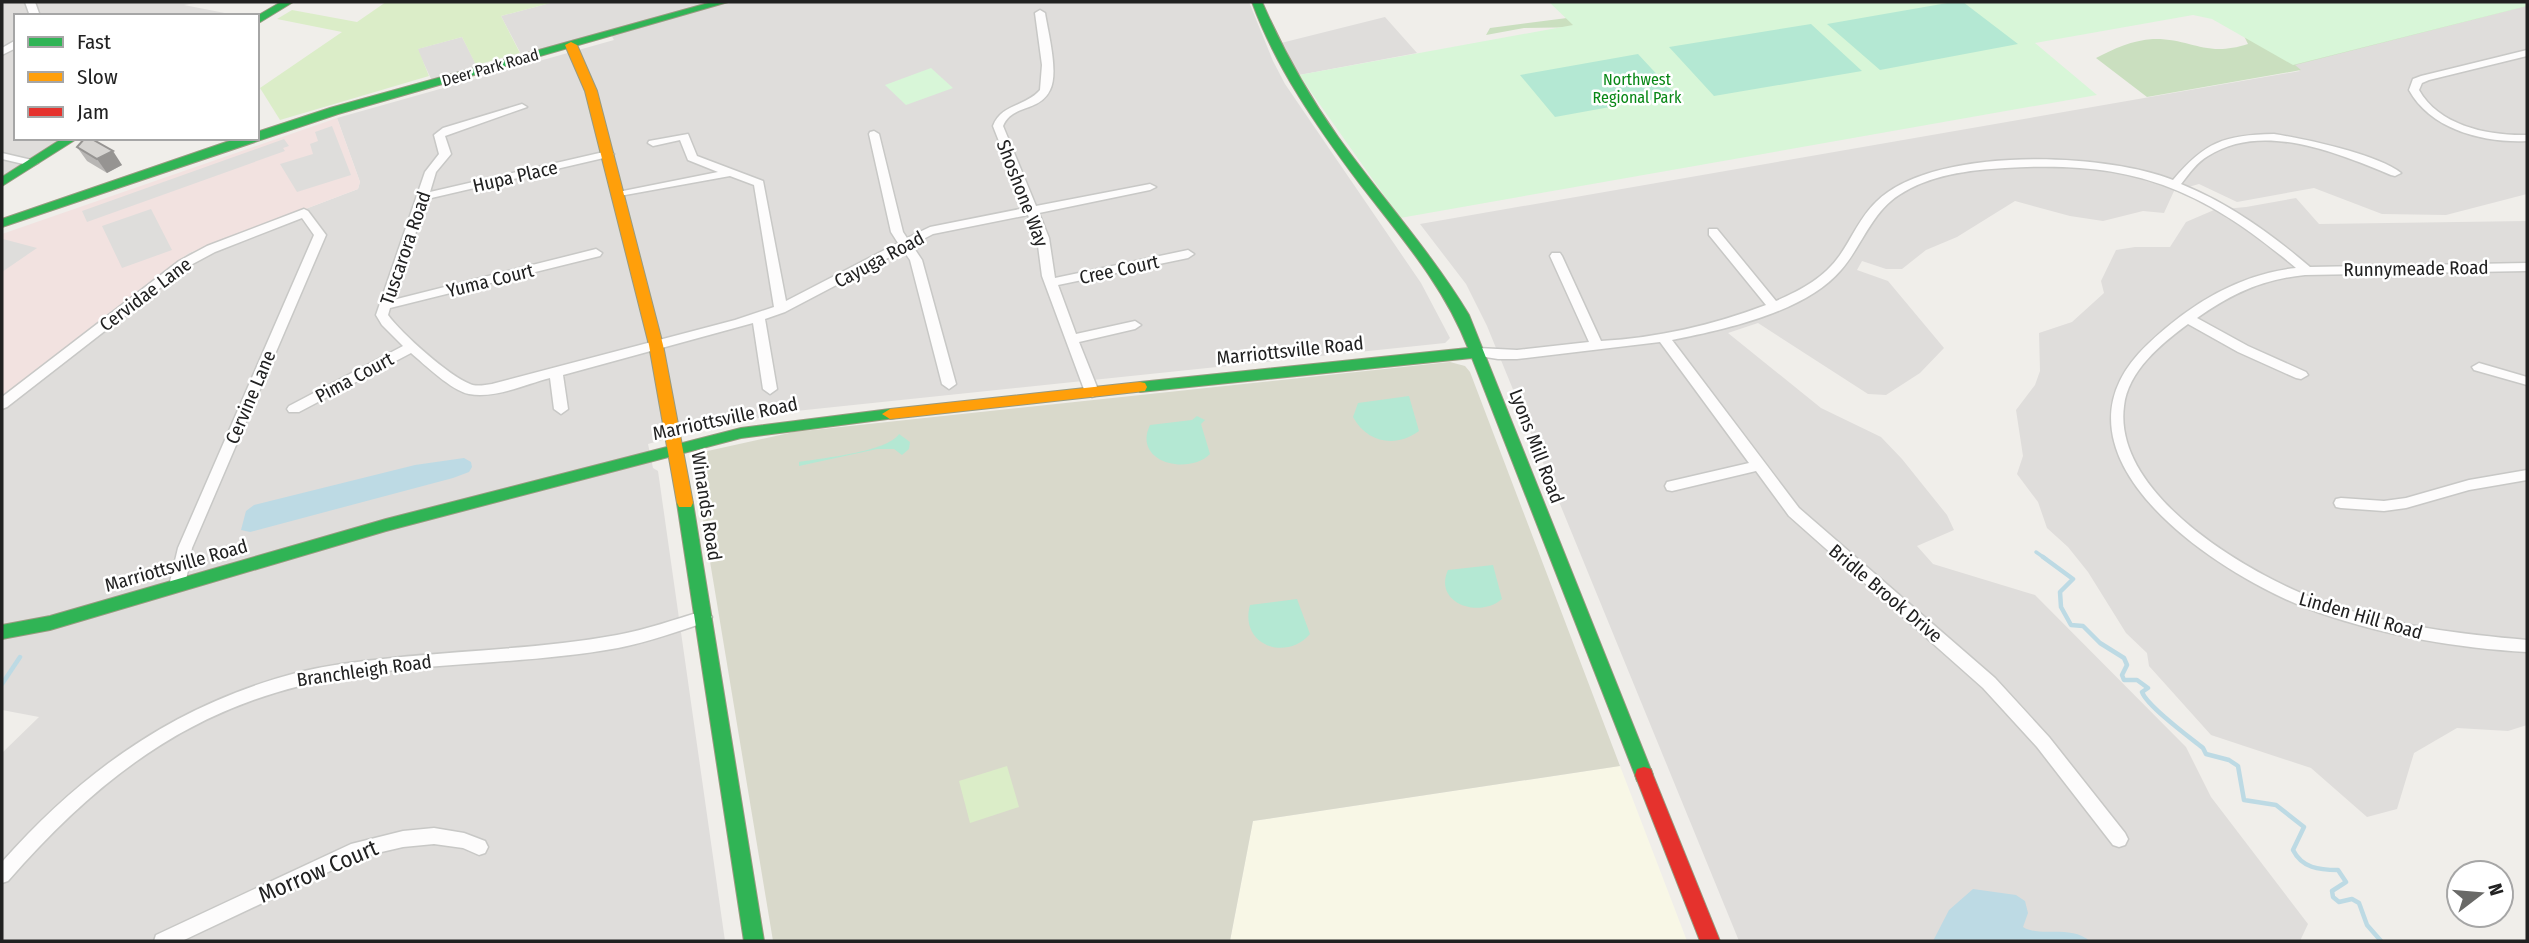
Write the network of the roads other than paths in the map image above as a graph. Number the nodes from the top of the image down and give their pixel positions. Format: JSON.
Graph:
{"nodes":[{"id":1,"x":288,"y":2,"type":"edge"},
{"id":2,"x":723,"y":2,"type":"edge"},
{"id":3,"x":1257,"y":2,"type":"edge"},
{"id":4,"x":1040,"y":13,"type":"dead end"},
{"id":5,"x":259,"y":20,"type":"edge"},
{"id":6,"x":571,"y":45,"type":"junction"},
{"id":7,"x":2527,"y":53,"type":"edge"},
{"id":8,"x":522,"y":107,"type":"dead end"},
{"id":9,"x":874,"y":134,"type":"dead end"},
{"id":10,"x":259,"y":135,"type":"edge"},
{"id":11,"x":2527,"y":138,"type":"edge"},
{"id":12,"x":69,"y":140,"type":"edge"},
{"id":13,"x":245,"y":140,"type":"edge"},
{"id":14,"x":653,"y":143,"type":"dead end"},
{"id":15,"x":608,"y":154,"type":"junction"},
{"id":16,"x":2,"y":156,"type":"edge"},
{"id":17,"x":32,"y":163,"type":"junction"},
{"id":18,"x":735,"y":172,"type":"junction"},
{"id":19,"x":2395,"y":173,"type":"dead end"},
{"id":20,"x":2,"y":182,"type":"edge"},
{"id":21,"x":2175,"y":184,"type":"junction"},
{"id":22,"x":1150,"y":187,"type":"dead end"},
{"id":23,"x":618,"y":195,"type":"junction"},
{"id":24,"x":422,"y":197,"type":"junction"},
{"id":25,"x":1032,"y":211,"type":"junction"},
{"id":26,"x":304,"y":213,"type":"joint"},
{"id":27,"x":2,"y":223,"type":"edge"},
{"id":28,"x":1713,"y":232,"type":"dead end"},
{"id":29,"x":902,"y":243,"type":"junction"},
{"id":30,"x":596,"y":253,"type":"dead end"},
{"id":31,"x":1188,"y":254,"type":"dead end"},
{"id":32,"x":1556,"y":256,"type":"dead end"},
{"id":33,"x":2526,"y":268,"type":"edge"},
{"id":34,"x":2306,"y":270,"type":"junction"},
{"id":35,"x":1051,"y":283,"type":"junction"},
{"id":36,"x":1773,"y":305,"type":"junction"},
{"id":37,"x":384,"y":306,"type":"junction"},
{"id":38,"x":781,"y":309,"type":"junction"},
{"id":39,"x":758,"y":317,"type":"junction"},
{"id":40,"x":2188,"y":319,"type":"junction"},
{"id":41,"x":1135,"y":325,"type":"dead end"},
{"id":42,"x":1663,"y":337,"type":"junction"},
{"id":43,"x":1072,"y":339,"type":"junction"},
{"id":44,"x":656,"y":345,"type":"junction"},
{"id":45,"x":413,"y":346,"type":"junction"},
{"id":46,"x":1597,"y":346,"type":"junction"},
{"id":47,"x":1478,"y":352,"type":"junction"},
{"id":48,"x":2479,"y":367,"type":"dead end"},
{"id":49,"x":556,"y":372,"type":"junction"},
{"id":50,"x":2301,"y":374,"type":"dead end"},
{"id":51,"x":2527,"y":382,"type":"edge"},
{"id":52,"x":949,"y":384,"type":"dead end"},
{"id":53,"x":770,"y":389,"type":"dead end"},
{"id":54,"x":1092,"y":392,"type":"junction"},
{"id":55,"x":2,"y":404,"type":"edge"},
{"id":56,"x":294,"y":409,"type":"dead end"},
{"id":57,"x":561,"y":409,"type":"dead end"},
{"id":58,"x":677,"y":449,"type":"junction"},
{"id":59,"x":1758,"y":466,"type":"junction"},
{"id":60,"x":2527,"y":475,"type":"edge"},
{"id":61,"x":1672,"y":486,"type":"dead end"},
{"id":62,"x":2341,"y":503,"type":"dead end"},
{"id":63,"x":177,"y":586,"type":"junction"},
{"id":64,"x":704,"y":617,"type":"junction"},
{"id":65,"x":2,"y":632,"type":"edge"},
{"id":66,"x":2527,"y":646,"type":"edge"},
{"id":67,"x":2119,"y":839,"type":"dead end"},
{"id":68,"x":479,"y":847,"type":"dead end"},
{"id":69,"x":2,"y":875,"type":"edge"},
{"id":70,"x":163,"y":941,"type":"edge"},
{"id":71,"x":754,"y":941,"type":"edge"},
{"id":72,"x":1710,"y":941,"type":"edge"}],
"edges":[{"from":1,"to":5,"type":"main road"},
{"from":2,"to":6,"type":"main road","name":"Deer Park Road"},
{"from":3,"to":47,"type":"main road","name":"Lyons Mill Road"},
{"from":4,"to":25,"type":"street","name":"Shoshone Way"},
{"from":6,"to":10,"type":"main road","name":"Deer Park Road"},
{"from":6,"to":15,"type":"main road","name":"Winands Road"},
{"from":7,"to":11,"type":"street"},
{"from":8,"to":24,"type":"street","name":"Tuscarora Road"},
{"from":9,"to":29,"type":"street"},
{"from":12,"to":17,"type":"main road"},
{"from":13,"to":27,"type":"main road"},
{"from":14,"to":18,"type":"street"},
{"from":15,"to":23,"type":"main road","name":"Winands Road"},
{"from":15,"to":24,"type":"street","name":"Hupa Place"},
{"from":16,"to":17,"type":"street"},
{"from":17,"to":20,"type":"main road"},
{"from":18,"to":23,"type":"street"},
{"from":18,"to":38,"type":"street"},
{"from":19,"to":21,"type":"street"},
{"from":21,"to":34,"type":"street","name":"Marriottsville Road"},
{"from":21,"to":36,"type":"street","name":"Marriottsville Road"},
{"from":22,"to":25,"type":"street","name":"Cayuga Road"},
{"from":23,"to":44,"type":"main road","name":"Winands Road"},
{"from":24,"to":37,"type":"street","name":"Tuscarora Road"},
{"from":25,"to":29,"type":"street","name":"Cayuga Road"},
{"from":25,"to":35,"type":"street","name":"Shoshone Way"},
{"from":26,"to":55,"type":"street","name":"Cervidae Lane"},
{"from":26,"to":63,"type":"street","name":"Cervine Lane"},
{"from":28,"to":36,"type":"street"},
{"from":29,"to":38,"type":"street","name":"Cayuga Road"},
{"from":29,"to":52,"type":"street"},
{"from":30,"to":37,"type":"street","name":"Yuma Court"},
{"from":31,"to":35,"type":"street","name":"Cree Court"},
{"from":32,"to":46,"type":"street"},
{"from":33,"to":34,"type":"street","name":"Runnymeade Road"},
{"from":34,"to":40,"type":"street","name":"Linden Hill Road"},
{"from":35,"to":43,"type":"street","name":"Shoshone Way"},
{"from":36,"to":42,"type":"street","name":"Marriottsville Road"},
{"from":37,"to":45,"type":"street","name":"Tuscarora Road"},
{"from":38,"to":39,"type":"street","name":"Cayuga Road"},
{"from":39,"to":44,"type":"street","name":"Cayuga Road"},
{"from":39,"to":53,"type":"street"},
{"from":40,"to":50,"type":"street"},
{"from":40,"to":66,"type":"street","name":"Linden Hill Road"},
{"from":41,"to":43,"type":"street"},
{"from":42,"to":46,"type":"street","name":"Marriottsville Road"},
{"from":42,"to":59,"type":"street","name":"Bridle Brook Drive"},
{"from":43,"to":54,"type":"street","name":"Shoshone Way"},
{"from":44,"to":49,"type":"street","name":"Tuscarora Road"},
{"from":44,"to":58,"type":"main road","name":"Winands Road"},
{"from":45,"to":49,"type":"street","name":"Tuscarora Road"},
{"from":45,"to":56,"type":"street","name":"Pima Court"},
{"from":46,"to":47,"type":"street","name":"Marriottsville Road"},
{"from":47,"to":54,"type":"main road","name":"Marriottsville Road"},
{"from":47,"to":72,"type":"main road","name":"Lyons Mill Road"},
{"from":48,"to":51,"type":"street"},
{"from":49,"to":57,"type":"street"},
{"from":54,"to":58,"type":"main road","name":"Marriottsville Road"},
{"from":58,"to":63,"type":"main road","name":"Marriottsville Road"},
{"from":58,"to":64,"type":"main road","name":"Winands Road"},
{"from":59,"to":61,"type":"street"},
{"from":59,"to":67,"type":"street","name":"Bridle Brook Drive"},
{"from":60,"to":62,"type":"street"},
{"from":63,"to":65,"type":"main road","name":"Marriottsville Road"},
{"from":64,"to":69,"type":"street","name":"Branchleigh Road"},
{"from":64,"to":71,"type":"main road","name":"Winands Road"},
{"from":68,"to":70,"type":"street","name":"Morrow Court"}]}
